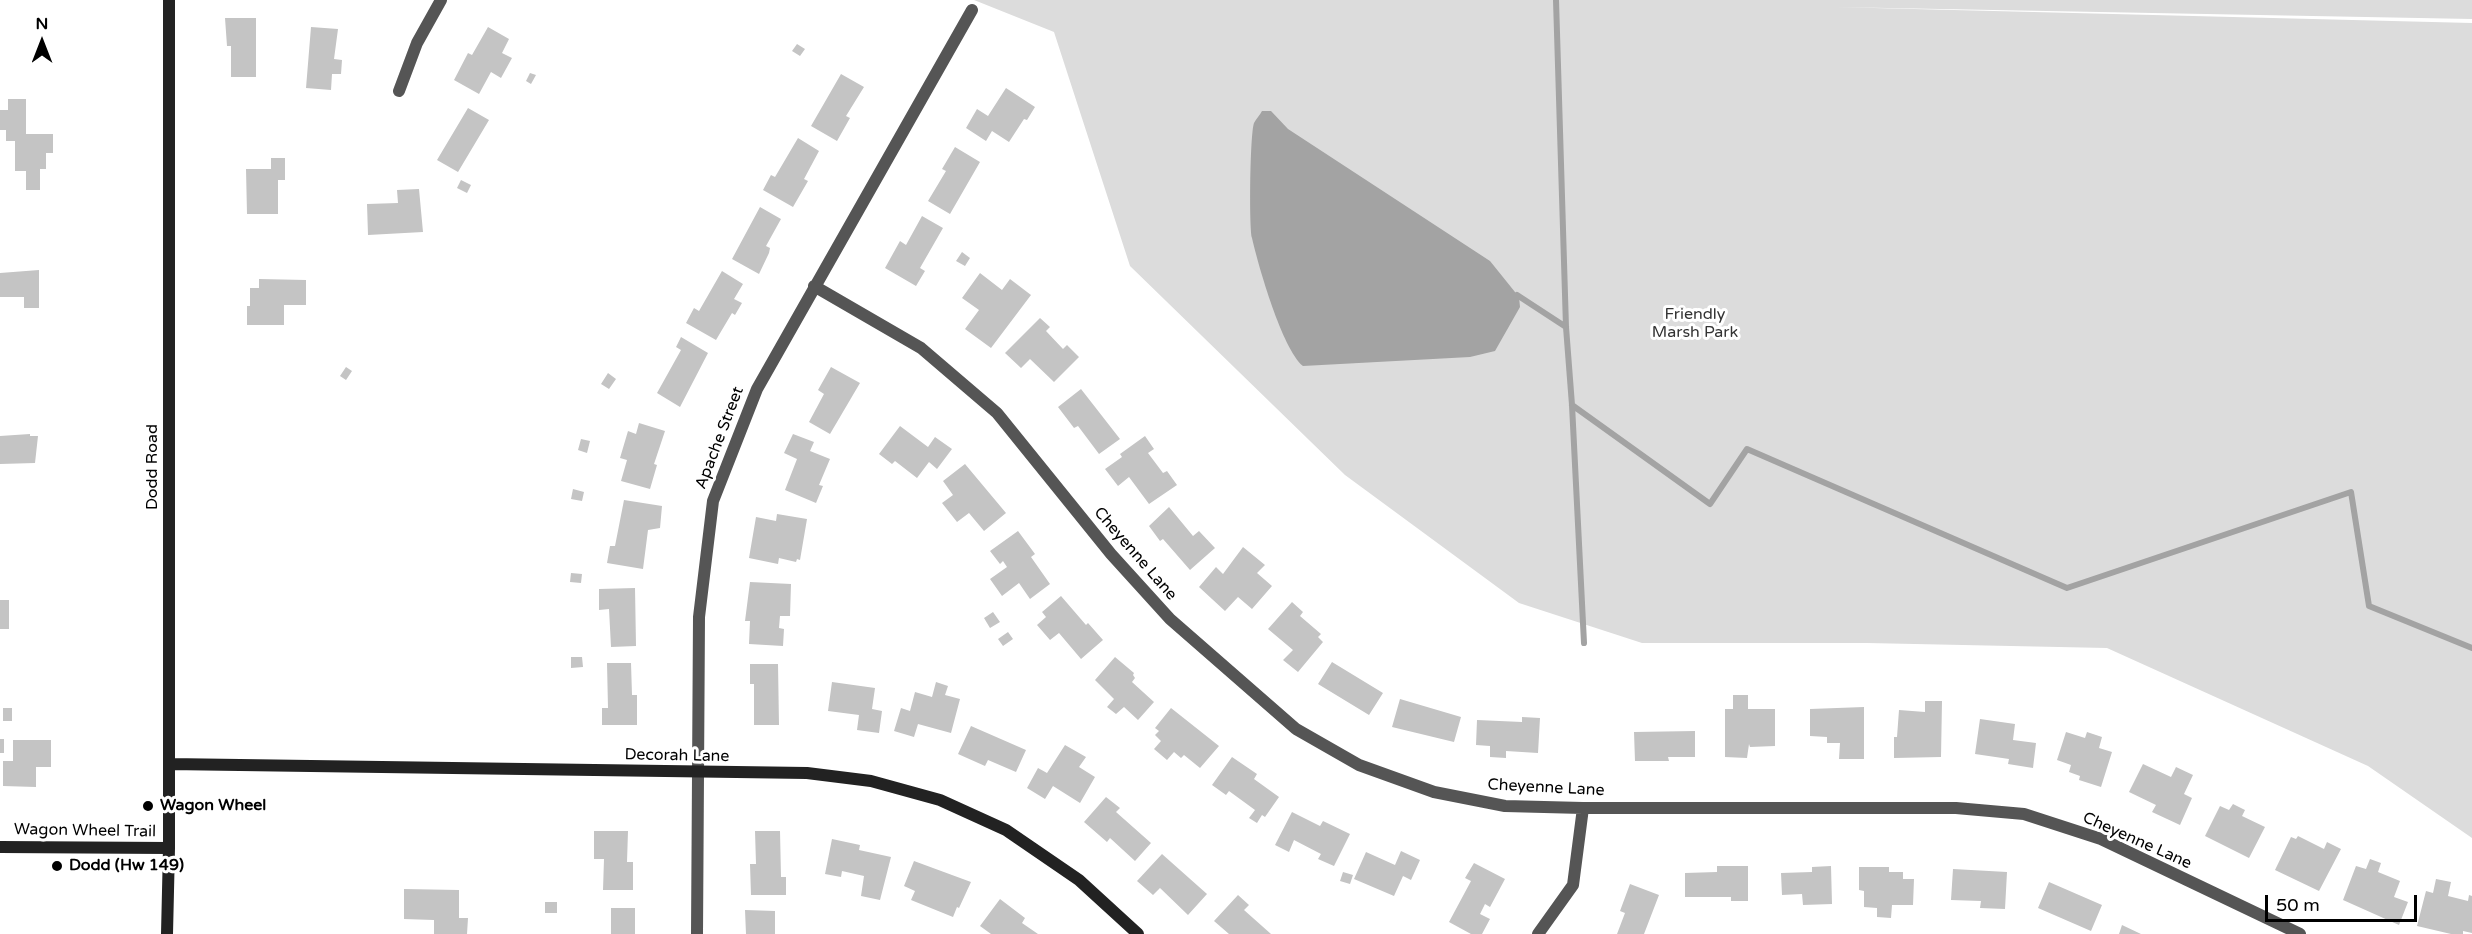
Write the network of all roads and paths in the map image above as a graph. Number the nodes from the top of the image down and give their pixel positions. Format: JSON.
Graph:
{"nodes":[{"id":1,"x":170,"y":0,"type":"edge"},
{"id":2,"x":441,"y":0,"type":"edge"},
{"id":3,"x":972,"y":10,"type":"dead end"},
{"id":4,"x":399,"y":91,"type":"dead end"},
{"id":5,"x":814,"y":286,"type":"junction"},
{"id":6,"x":170,"y":764,"type":"junction"},
{"id":7,"x":698,"y":773,"type":"junction"},
{"id":8,"x":1583,"y":808,"type":"junction"},
{"id":9,"x":0,"y":847,"type":"edge"},
{"id":10,"x":170,"y":848,"type":"junction"},
{"id":11,"x":167,"y":934,"type":"edge"},
{"id":12,"x":698,"y":934,"type":"edge"},
{"id":13,"x":1138,"y":934,"type":"edge"},
{"id":14,"x":1538,"y":934,"type":"edge"},
{"id":15,"x":2300,"y":934,"type":"edge"}],
"edges":[{"from":1,"to":6,"type":"street","name":"Dodd Road"},
{"from":2,"to":4,"type":"street"},
{"from":3,"to":5,"type":"street","name":"Apache Street"},
{"from":5,"to":7,"type":"street","name":"Apache Street"},
{"from":5,"to":8,"type":"street","name":"Cheyenne Lane"},
{"from":6,"to":7,"type":"street","name":"Decorah Lane"},
{"from":6,"to":10,"type":"street","name":"Dodd Road"},
{"from":7,"to":12,"type":"street","name":"Apache Street"},
{"from":7,"to":13,"type":"street","name":"Decorah Lane"},
{"from":8,"to":14,"type":"street"},
{"from":8,"to":15,"type":"street","name":"Cheyenne Lane"},
{"from":9,"to":10,"type":"street","name":"Wagon Wheel Trail"},
{"from":10,"to":11,"type":"street","name":"Dodd Road"}]}
